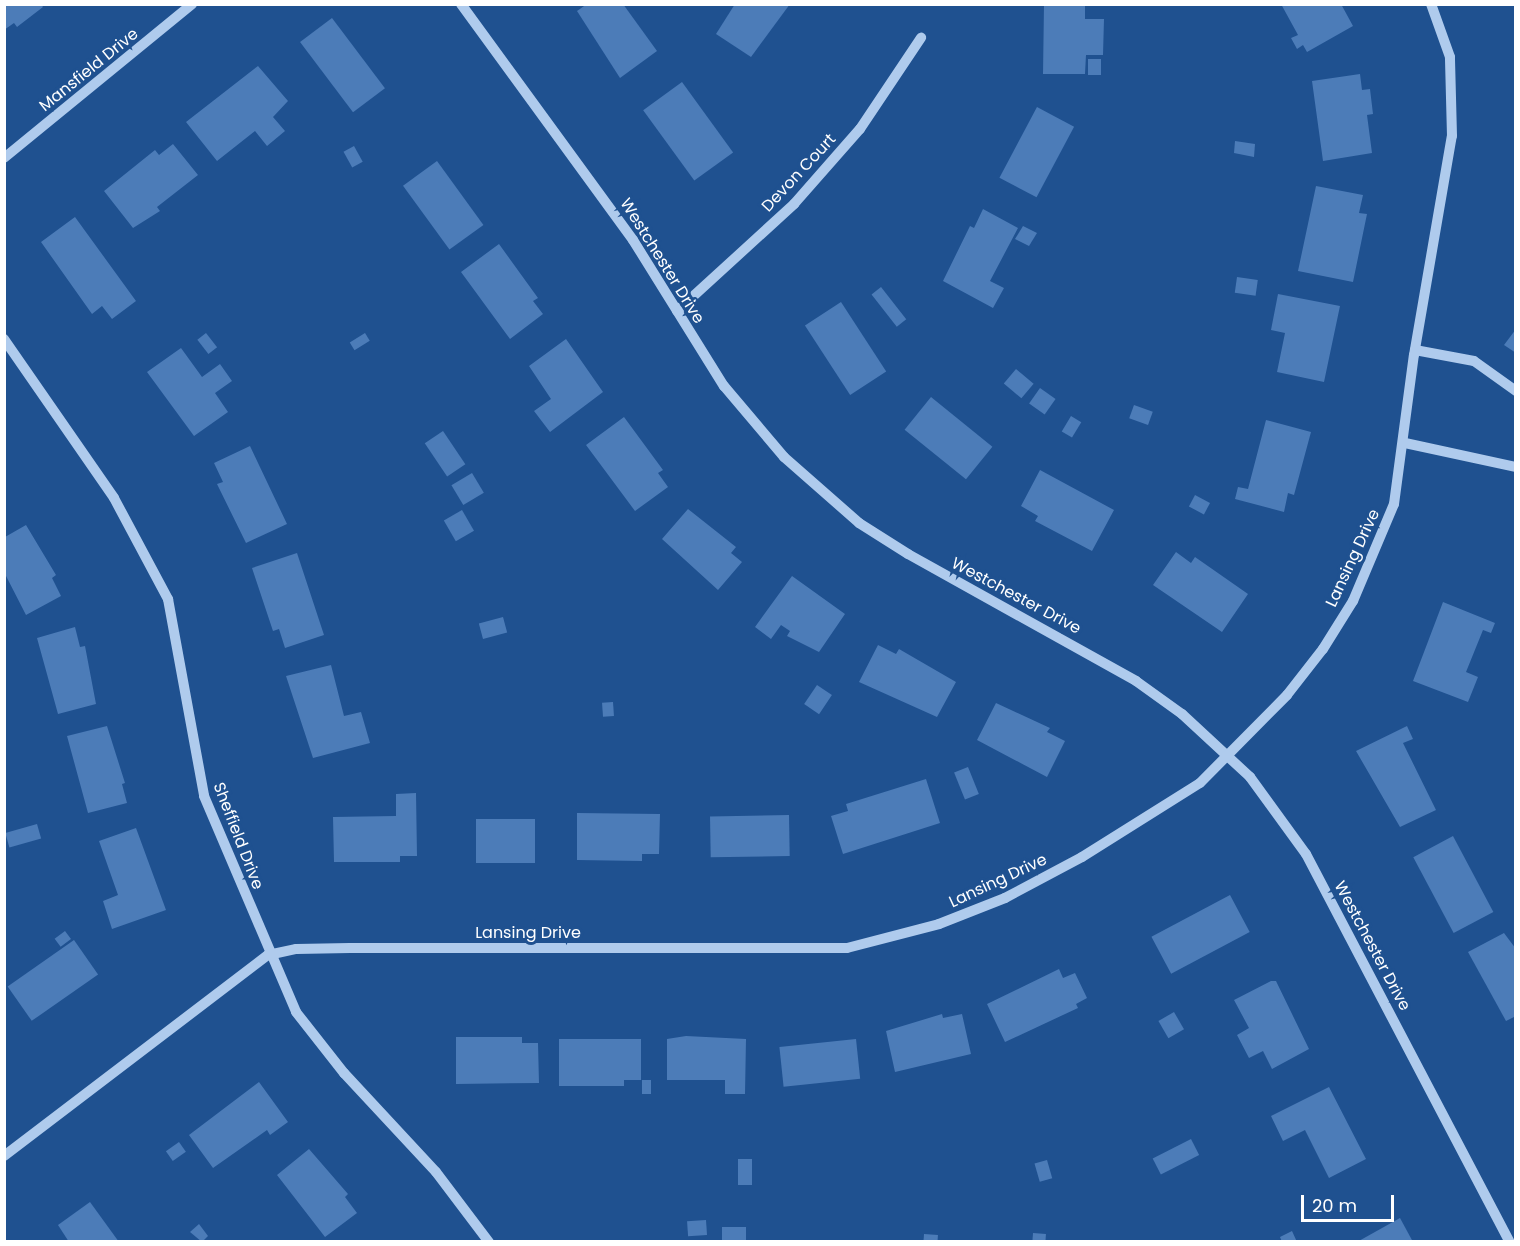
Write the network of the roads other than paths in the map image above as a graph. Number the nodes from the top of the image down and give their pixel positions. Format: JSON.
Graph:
{"nodes":[{"id":1,"x":192,"y":4,"type":"edge"},
{"id":2,"x":461,"y":4,"type":"edge"},
{"id":3,"x":1431,"y":4,"type":"edge"},
{"id":4,"x":921,"y":38,"type":"dead end"},
{"id":5,"x":4,"y":158,"type":"edge"},
{"id":6,"x":677,"y":310,"type":"junction"},
{"id":7,"x":4,"y":339,"type":"edge"},
{"id":8,"x":1415,"y":350,"type":"junction"},
{"id":9,"x":1515,"y":391,"type":"edge"},
{"id":10,"x":1405,"y":443,"type":"junction"},
{"id":11,"x":1515,"y":467,"type":"edge"},
{"id":12,"x":1231,"y":756,"type":"junction"},
{"id":13,"x":268,"y":955,"type":"junction"},
{"id":14,"x":4,"y":1156,"type":"edge"},
{"id":15,"x":489,"y":1242,"type":"edge"},
{"id":16,"x":1510,"y":1242,"type":"edge"}],
"edges":[{"from":1,"to":5,"type":"street","name":"Mansfield Drive"},
{"from":2,"to":6,"type":"street","name":"Westchester Drive"},
{"from":3,"to":8,"type":"street","name":"Lansing Drive"},
{"from":4,"to":6,"type":"street","name":"Devon Court"},
{"from":6,"to":12,"type":"street","name":"Westchester Drive"},
{"from":7,"to":13,"type":"street","name":"Sheffield Drive"},
{"from":8,"to":9,"type":"street"},
{"from":8,"to":10,"type":"street","name":"Lansing Drive"},
{"from":10,"to":11,"type":"street"},
{"from":10,"to":12,"type":"street","name":"Lansing Drive"},
{"from":12,"to":13,"type":"street","name":"Lansing Drive"},
{"from":12,"to":16,"type":"street","name":"Westchester Drive"},
{"from":13,"to":14,"type":"street"},
{"from":13,"to":15,"type":"street","name":"Sheffield Drive"}]}
